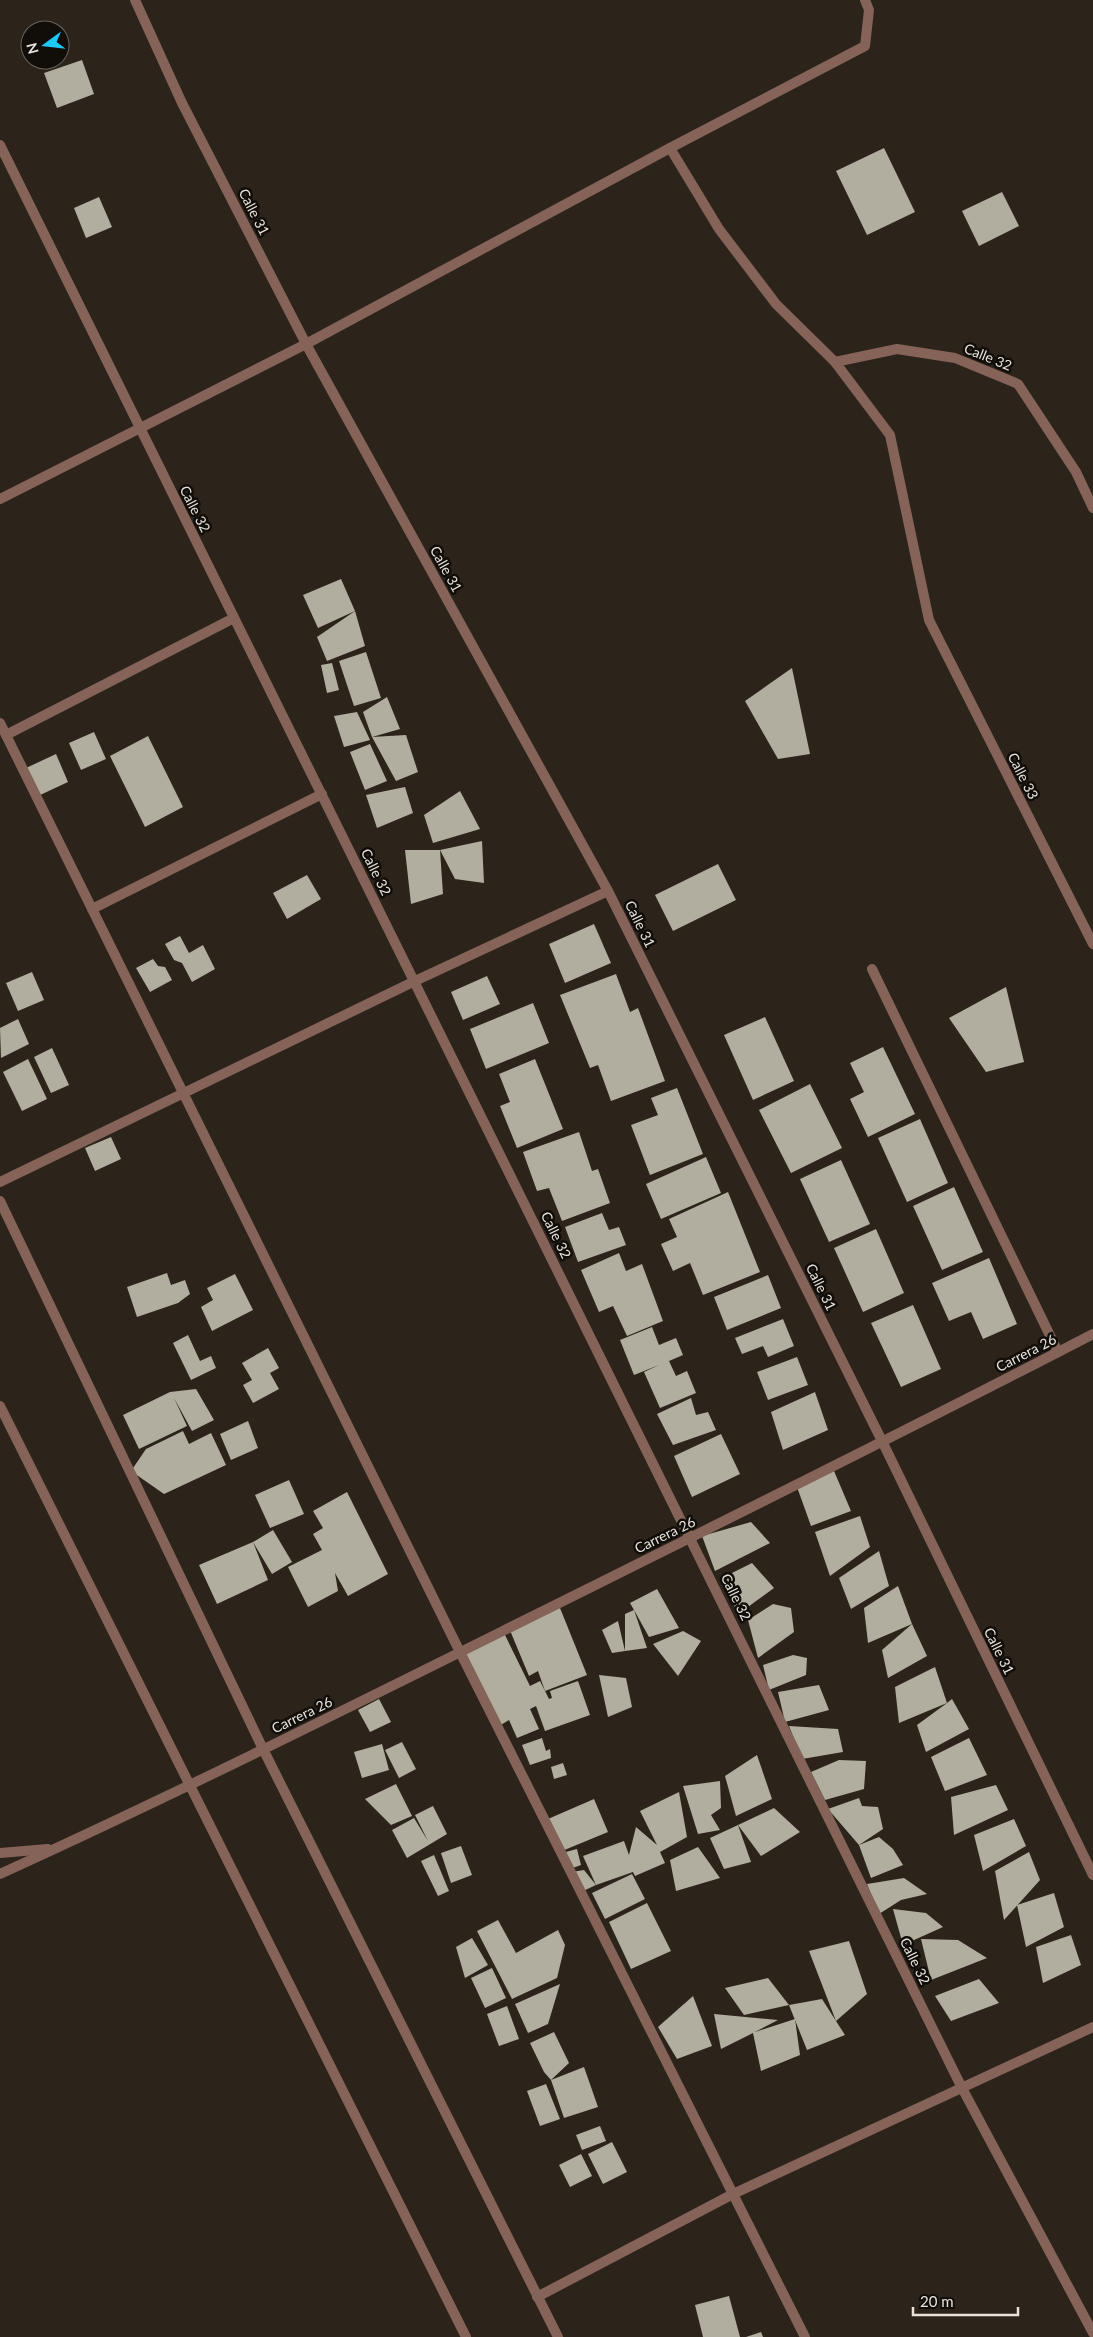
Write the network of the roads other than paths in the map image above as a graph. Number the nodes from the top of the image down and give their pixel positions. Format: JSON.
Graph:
{"nodes":[{"id":1,"x":135,"y":0,"type":"edge"},
{"id":2,"x":865,"y":0,"type":"edge"},
{"id":3,"x":0,"y":145,"type":"edge"},
{"id":4,"x":670,"y":148,"type":"junction"},
{"id":5,"x":306,"y":344,"type":"junction"},
{"id":6,"x":835,"y":362,"type":"junction"},
{"id":7,"x":140,"y":428,"type":"junction"},
{"id":8,"x":0,"y":499,"type":"edge"},
{"id":9,"x":1093,"y":508,"type":"edge"},
{"id":10,"x":234,"y":618,"type":"junction"},
{"id":11,"x":0,"y":723,"type":"edge"},
{"id":12,"x":6,"y":735,"type":"junction"},
{"id":13,"x":322,"y":794,"type":"junction"},
{"id":14,"x":608,"y":892,"type":"junction"},
{"id":15,"x":92,"y":909,"type":"junction"},
{"id":16,"x":1093,"y":944,"type":"edge"},
{"id":17,"x":872,"y":969,"type":"dead end"},
{"id":18,"x":415,"y":981,"type":"junction"},
{"id":19,"x":183,"y":1094,"type":"junction"},
{"id":20,"x":0,"y":1182,"type":"edge"},
{"id":21,"x":0,"y":1201,"type":"edge"},
{"id":22,"x":1093,"y":1334,"type":"edge"},
{"id":23,"x":1058,"y":1352,"type":"junction"},
{"id":24,"x":0,"y":1406,"type":"edge"},
{"id":25,"x":883,"y":1443,"type":"junction"},
{"id":26,"x":691,"y":1537,"type":"junction"},
{"id":27,"x":460,"y":1652,"type":"junction"},
{"id":28,"x":263,"y":1749,"type":"junction"},
{"id":29,"x":190,"y":1785,"type":"junction"},
{"id":30,"x":57,"y":1848,"type":"junction"},
{"id":31,"x":0,"y":1853,"type":"edge"},
{"id":32,"x":0,"y":1874,"type":"edge"},
{"id":33,"x":1093,"y":1875,"type":"edge"},
{"id":34,"x":1093,"y":2027,"type":"edge"},
{"id":35,"x":962,"y":2088,"type":"junction"},
{"id":36,"x":733,"y":2194,"type":"junction"},
{"id":37,"x":537,"y":2297,"type":"junction"},
{"id":38,"x":1093,"y":2333,"type":"edge"},
{"id":39,"x":466,"y":2337,"type":"edge"},
{"id":40,"x":558,"y":2337,"type":"edge"},
{"id":41,"x":805,"y":2337,"type":"edge"}],
"edges":[{"from":1,"to":5,"type":"street","name":"Calle 31"},
{"from":2,"to":4,"type":"street"},
{"from":3,"to":7,"type":"street","name":"Calle 32"},
{"from":4,"to":5,"type":"street"},
{"from":4,"to":6,"type":"street","name":"Calle 33"},
{"from":5,"to":7,"type":"street"},
{"from":5,"to":14,"type":"street","name":"Calle 31"},
{"from":6,"to":9,"type":"street","name":"Calle 32"},
{"from":6,"to":16,"type":"street","name":"Calle 33"},
{"from":7,"to":8,"type":"street"},
{"from":7,"to":10,"type":"street","name":"Calle 32"},
{"from":10,"to":12,"type":"street"},
{"from":10,"to":13,"type":"street","name":"Calle 32"},
{"from":11,"to":12,"type":"street"},
{"from":12,"to":15,"type":"street"},
{"from":13,"to":15,"type":"street"},
{"from":13,"to":18,"type":"street","name":"Calle 32"},
{"from":14,"to":18,"type":"street"},
{"from":14,"to":25,"type":"street","name":"Calle 31"},
{"from":15,"to":19,"type":"street"},
{"from":17,"to":23,"type":"street"},
{"from":18,"to":19,"type":"street"},
{"from":18,"to":26,"type":"street","name":"Calle 32"},
{"from":19,"to":20,"type":"street"},
{"from":19,"to":27,"type":"street"},
{"from":21,"to":28,"type":"street"},
{"from":22,"to":23,"type":"street","name":"Carrera 26"},
{"from":23,"to":25,"type":"street","name":"Carrera 26"},
{"from":24,"to":29,"type":"street"},
{"from":25,"to":26,"type":"street","name":"Carrera 26"},
{"from":25,"to":33,"type":"street","name":"Calle 31"},
{"from":26,"to":27,"type":"street","name":"Carrera 26"},
{"from":26,"to":35,"type":"street","name":"Calle 32"},
{"from":27,"to":28,"type":"street","name":"Carrera 26"},
{"from":27,"to":36,"type":"street"},
{"from":28,"to":29,"type":"street","name":"Carrera 26"},
{"from":28,"to":37,"type":"street"},
{"from":29,"to":30,"type":"street","name":"Carrera 26"},
{"from":29,"to":39,"type":"street"},
{"from":30,"to":31,"type":"street"},
{"from":30,"to":32,"type":"street","name":"Carrera 26"},
{"from":34,"to":35,"type":"street"},
{"from":35,"to":36,"type":"street"},
{"from":35,"to":38,"type":"street","name":"Calle 32"},
{"from":36,"to":37,"type":"street"},
{"from":36,"to":41,"type":"street"},
{"from":37,"to":40,"type":"street"}]}
